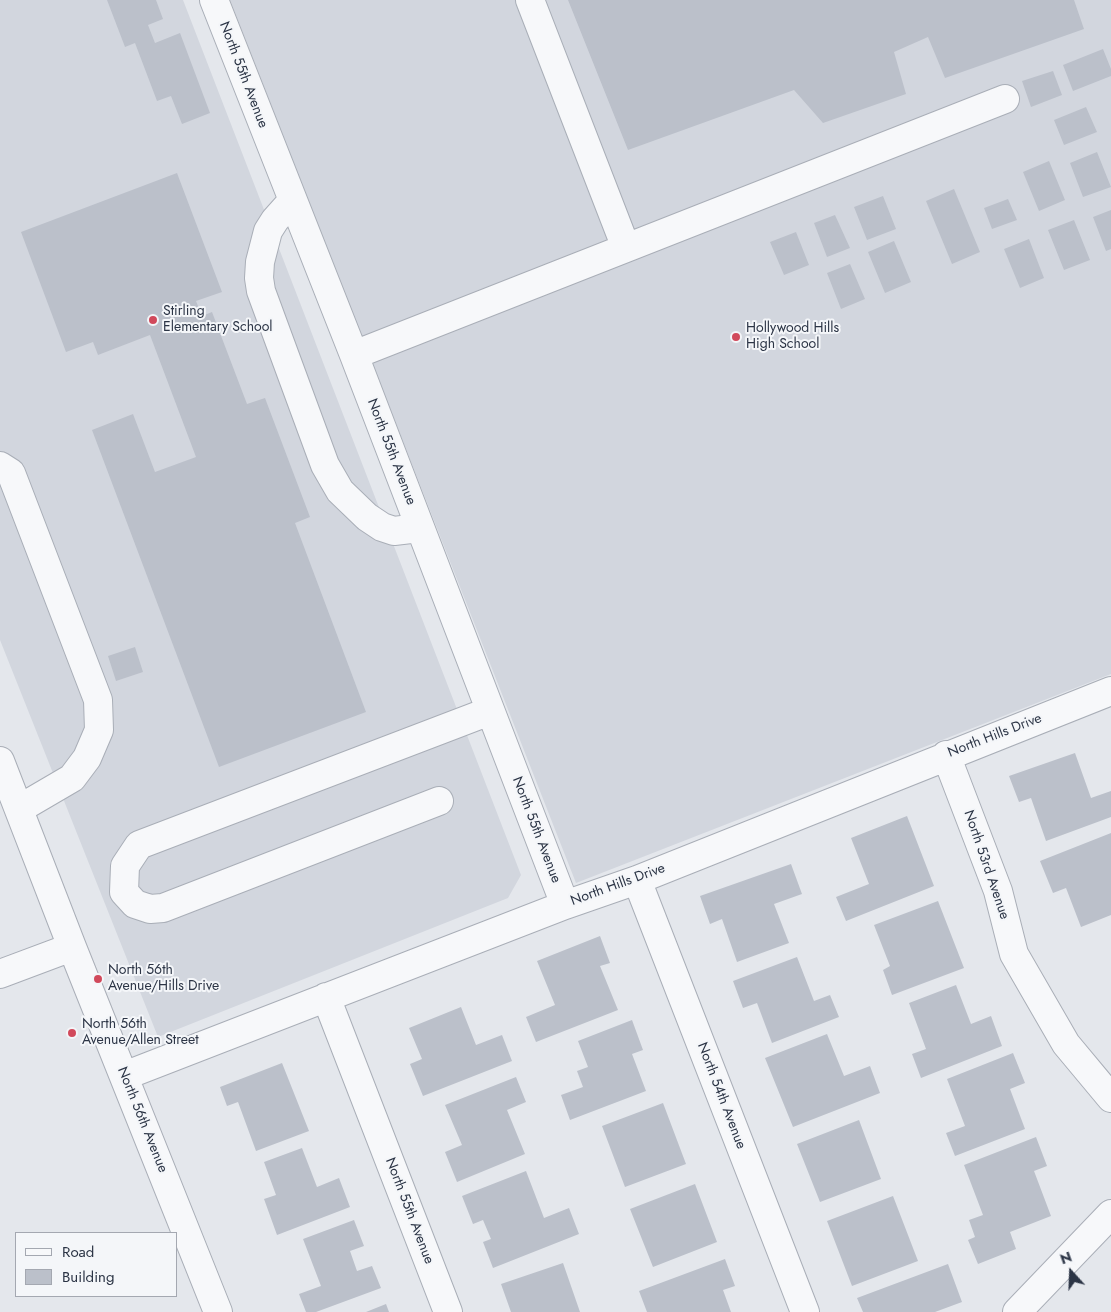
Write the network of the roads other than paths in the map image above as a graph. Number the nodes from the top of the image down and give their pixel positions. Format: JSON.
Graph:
{"nodes":[{"id":1,"x":214,"y":0,"type":"edge"},
{"id":2,"x":530,"y":0,"type":"edge"},
{"id":3,"x":1005,"y":99,"type":"dead end"},
{"id":4,"x":292,"y":201,"type":"junction"},
{"id":5,"x":626,"y":248,"type":"junction"},
{"id":6,"x":354,"y":355,"type":"junction"},
{"id":7,"x":0,"y":466,"type":"edge"},
{"id":8,"x":420,"y":528,"type":"junction"},
{"id":9,"x":1111,"y":690,"type":"edge"},
{"id":10,"x":490,"y":711,"type":"junction"},
{"id":11,"x":946,"y":755,"type":"junction"},
{"id":12,"x":0,"y":761,"type":"edge"},
{"id":13,"x":439,"y":801,"type":"dead end"},
{"id":14,"x":18,"y":809,"type":"junction"},
{"id":15,"x":637,"y":880,"type":"junction"},
{"id":16,"x":565,"y":905,"type":"junction"},
{"id":17,"x":72,"y":948,"type":"junction"},
{"id":18,"x":0,"y":974,"type":"edge"},
{"id":19,"x":326,"y":997,"type":"junction"},
{"id":20,"x":124,"y":1076,"type":"junction"},
{"id":21,"x":1111,"y":1098,"type":"edge"},
{"id":22,"x":1111,"y":1214,"type":"edge"},
{"id":23,"x":218,"y":1312,"type":"edge"},
{"id":24,"x":448,"y":1312,"type":"edge"},
{"id":25,"x":805,"y":1312,"type":"edge"},
{"id":26,"x":1017,"y":1312,"type":"edge"}],
"edges":[{"from":1,"to":4,"type":"street","name":"North 55th Avenue"},
{"from":2,"to":5,"type":"street"},
{"from":3,"to":5,"type":"street"},
{"from":4,"to":6,"type":"street","name":"North 55th Avenue"},
{"from":4,"to":8,"type":"street"},
{"from":5,"to":6,"type":"street"},
{"from":6,"to":8,"type":"street","name":"North 55th Avenue"},
{"from":7,"to":14,"type":"street"},
{"from":8,"to":10,"type":"street","name":"North 55th Avenue"},
{"from":9,"to":11,"type":"street","name":"North Hills Drive"},
{"from":10,"to":13,"type":"street"},
{"from":10,"to":16,"type":"street","name":"North 55th Avenue"},
{"from":11,"to":15,"type":"street","name":"North Hills Drive"},
{"from":11,"to":21,"type":"street","name":"North 53rd Avenue"},
{"from":12,"to":14,"type":"street","name":"North 56th Avenue"},
{"from":14,"to":17,"type":"street","name":"North 56th Avenue"},
{"from":15,"to":16,"type":"street","name":"North Hills Drive"},
{"from":15,"to":25,"type":"street","name":"North 54th Avenue"},
{"from":16,"to":19,"type":"street","name":"North Hills Drive"},
{"from":17,"to":18,"type":"street"},
{"from":17,"to":20,"type":"street","name":"North 56th Avenue"},
{"from":19,"to":20,"type":"street","name":"North Hills Drive"},
{"from":19,"to":24,"type":"street","name":"North 55th Avenue"},
{"from":20,"to":23,"type":"street","name":"North 56th Avenue"},
{"from":22,"to":26,"type":"street"}]}
